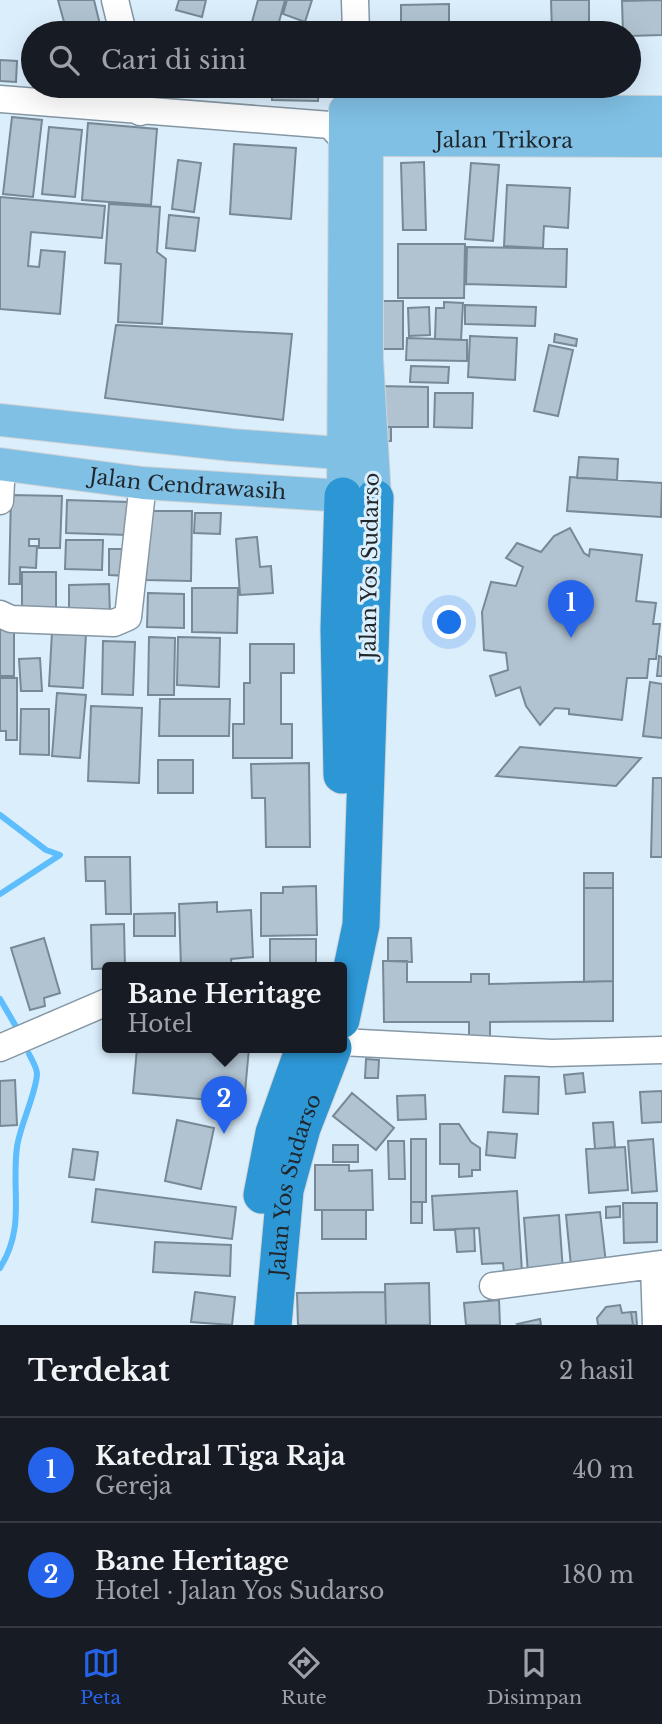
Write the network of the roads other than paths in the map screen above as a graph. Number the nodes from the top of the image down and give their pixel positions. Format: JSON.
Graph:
{"nodes":[{"id":1,"x":115,"y":0,"type":"edge"},
{"id":2,"x":355,"y":0,"type":"edge"},
{"id":3,"x":119,"y":21,"type":"edge"},
{"id":4,"x":356,"y":21,"type":"edge"},
{"id":5,"x":137,"y":98,"type":"edge"},
{"id":6,"x":0,"y":99,"type":"edge"},
{"id":7,"x":140,"y":112,"type":"junction"},
{"id":8,"x":662,"y":112,"type":"edge"},
{"id":9,"x":353,"y":115,"type":"edge"},
{"id":10,"x":662,"y":141,"type":"edge"},
{"id":11,"x":0,"y":420,"type":"edge"},
{"id":12,"x":357,"y":454,"type":"junction"},
{"id":13,"x":1,"y":464,"type":"edge"},
{"id":14,"x":143,"y":483,"type":"junction"},
{"id":15,"x":359,"y":497,"type":"junction"},
{"id":16,"x":0,"y":501,"type":"edge"},
{"id":17,"x":0,"y":614,"type":"edge"},
{"id":18,"x":332,"y":962,"type":"edge"},
{"id":19,"x":347,"y":992,"type":"edge"},
{"id":20,"x":102,"y":1004,"type":"edge"},
{"id":21,"x":347,"y":1042,"type":"edge"},
{"id":22,"x":0,"y":1048,"type":"edge"},
{"id":23,"x":662,"y":1050,"type":"edge"},
{"id":24,"x":302,"y":1053,"type":"edge"},
{"id":25,"x":331,"y":1053,"type":"edge"},
{"id":26,"x":658,"y":1265,"type":"edge"},
{"id":27,"x":493,"y":1286,"type":"dead end"},
{"id":28,"x":251,"y":1325,"type":"edge"},
{"id":29,"x":273,"y":1325,"type":"edge"},
{"id":30,"x":656,"y":1325,"type":"edge"}],
"edges":[{"from":1,"to":3,"type":"street"},
{"from":2,"to":4,"type":"street"},
{"from":5,"to":7,"type":"street"},
{"from":6,"to":7,"type":"street"},
{"from":7,"to":9,"type":"street"},
{"from":8,"to":9,"type":"main road","name":"Jalan Trikora"},
{"from":9,"to":10,"type":"main road","name":"Jalan Trikora"},
{"from":9,"to":12,"type":"main road","name":"Jalan Yos Sudarso"},
{"from":11,"to":12,"type":"main road","name":"Jalan Cendrawasih"},
{"from":12,"to":15,"type":"main road","name":"Jalan Yos Sudarso"},
{"from":13,"to":14,"type":"main road","name":"Jalan Cendrawasih"},
{"from":13,"to":16,"type":"street"},
{"from":14,"to":15,"type":"main road","name":"Jalan Cendrawasih"},
{"from":14,"to":17,"type":"street"},
{"from":15,"to":18,"type":"highway","name":"Jalan Yos Sudarso"},
{"from":15,"to":19,"type":"highway","name":"Jalan Yos Sudarso"},
{"from":20,"to":22,"type":"street"},
{"from":21,"to":23,"type":"street"},
{"from":24,"to":28,"type":"highway","name":"Jalan Yos Sudarso"},
{"from":25,"to":29,"type":"highway","name":"Jalan Yos Sudarso"},
{"from":26,"to":27,"type":"street"},
{"from":26,"to":30,"type":"street"}]}
